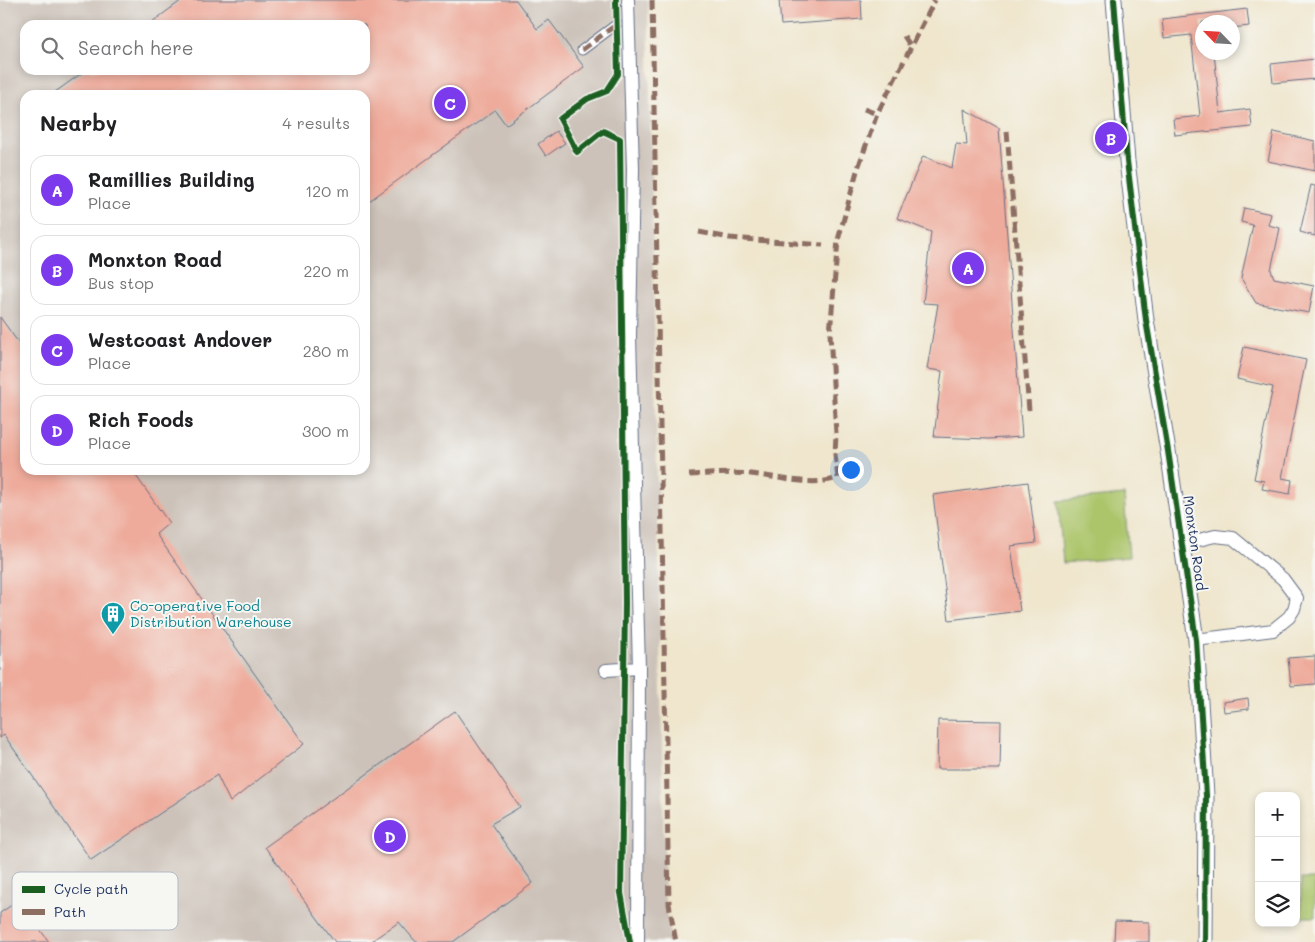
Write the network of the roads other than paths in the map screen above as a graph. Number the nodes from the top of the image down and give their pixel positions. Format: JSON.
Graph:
{"nodes":[{"id":1,"x":628,"y":0,"type":"edge"},
{"id":2,"x":1114,"y":0,"type":"edge"},
{"id":3,"x":617,"y":24,"type":"dead end"},
{"id":4,"x":582,"y":50,"type":"dead end"},
{"id":5,"x":1182,"y":544,"type":"junction"},
{"id":6,"x":1196,"y":640,"type":"junction"},
{"id":7,"x":639,"y":668,"type":"junction"},
{"id":8,"x":606,"y":670,"type":"dead end"},
{"id":9,"x":638,"y":942,"type":"edge"},
{"id":10,"x":1205,"y":942,"type":"edge"}],
"edges":[{"from":1,"to":7,"type":"street"},
{"from":2,"to":5,"type":"street","name":"Monxton Road"},
{"from":3,"to":4,"type":"street"},
{"from":5,"to":6,"type":"street","name":"Monxton Road"},
{"from":5,"to":6,"type":"street"},
{"from":6,"to":10,"type":"street","name":"Monxton Road"},
{"from":7,"to":8,"type":"street"},
{"from":7,"to":9,"type":"street"}]}
